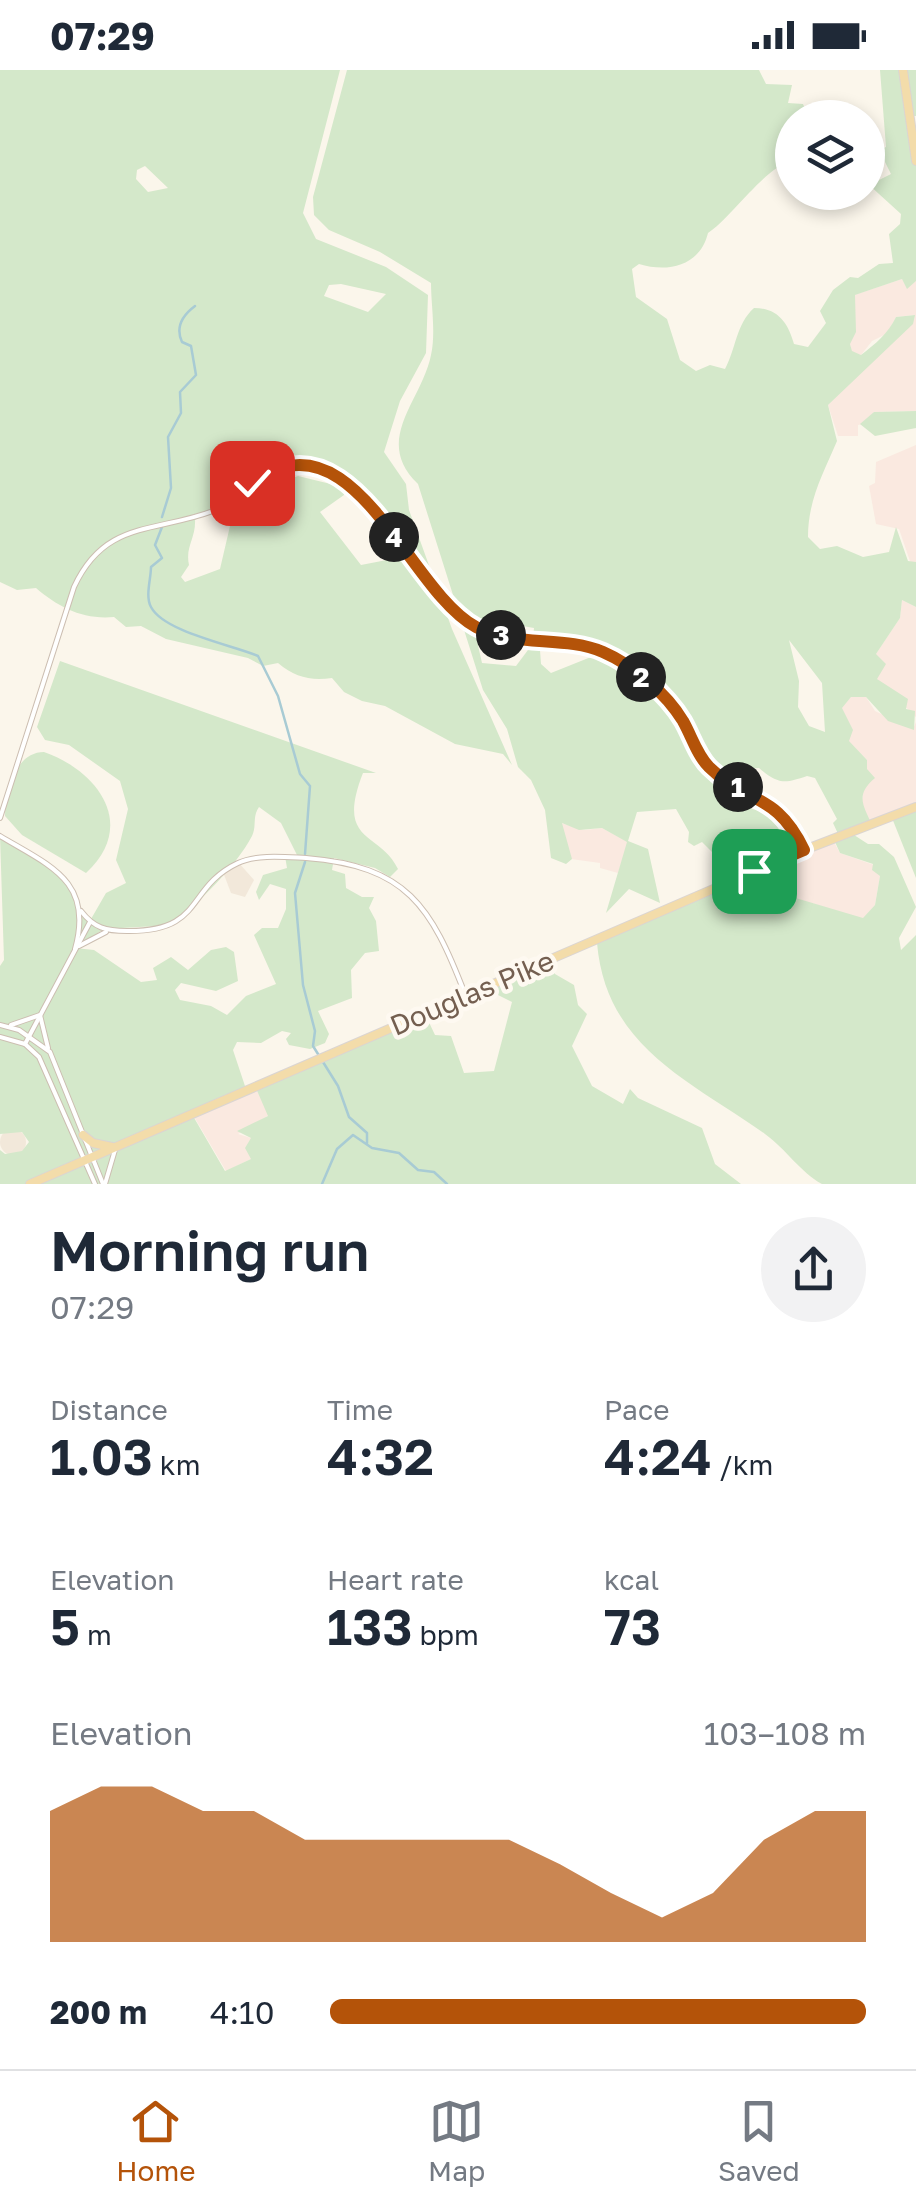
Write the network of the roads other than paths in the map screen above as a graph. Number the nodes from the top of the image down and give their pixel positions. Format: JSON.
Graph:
{"nodes":[{"id":1,"x":903,"y":70,"type":"edge"},
{"id":2,"x":916,"y":160,"type":"edge"},
{"id":3,"x":916,"y":807,"type":"edge"},
{"id":4,"x":0,"y":818,"type":"edge"},
{"id":5,"x":0,"y":836,"type":"edge"},
{"id":6,"x":804,"y":850,"type":"junction"},
{"id":7,"x":81,"y":912,"type":"junction"},
{"id":8,"x":90,"y":922,"type":"junction"},
{"id":9,"x":108,"y":931,"type":"junction"},
{"id":10,"x":75,"y":949,"type":"junction"},
{"id":11,"x":465,"y":994,"type":"junction"},
{"id":12,"x":40,"y":1015,"type":"junction"},
{"id":13,"x":3,"y":1025,"type":"edge"},
{"id":14,"x":30,"y":1036,"type":"junction"},
{"id":15,"x":0,"y":1037,"type":"edge"},
{"id":16,"x":25,"y":1044,"type":"junction"},
{"id":17,"x":50,"y":1052,"type":"junction"},
{"id":18,"x":82,"y":1135,"type":"junction"},
{"id":19,"x":116,"y":1146,"type":"junction"},
{"id":20,"x":87,"y":1161,"type":"junction"},
{"id":21,"x":30,"y":1184,"type":"edge"},
{"id":22,"x":94,"y":1184,"type":"edge"},
{"id":23,"x":104,"y":1184,"type":"edge"}],
"edges":[{"from":1,"to":2,"type":"main road"},
{"from":3,"to":6,"type":"main road","name":"Douglas Pike"},
{"from":4,"to":6,"type":"street"},
{"from":5,"to":7,"type":"street"},
{"from":6,"to":11,"type":"main road","name":"Douglas Pike"},
{"from":7,"to":8,"type":"street"},
{"from":7,"to":10,"type":"street"},
{"from":8,"to":9,"type":"street"},
{"from":8,"to":10,"type":"street"},
{"from":9,"to":10,"type":"street"},
{"from":9,"to":11,"type":"street"},
{"from":10,"to":12,"type":"street"},
{"from":11,"to":19,"type":"main road","name":"Douglas Pike"},
{"from":12,"to":13,"type":"street"},
{"from":12,"to":14,"type":"street"},
{"from":12,"to":17,"type":"street"},
{"from":13,"to":14,"type":"street"},
{"from":14,"to":16,"type":"street"},
{"from":14,"to":17,"type":"street"},
{"from":15,"to":16,"type":"street"},
{"from":16,"to":20,"type":"street"},
{"from":17,"to":18,"type":"street"},
{"from":18,"to":19,"type":"main road"},
{"from":18,"to":20,"type":"street"},
{"from":19,"to":20,"type":"main road","name":"Douglas Pike"},
{"from":19,"to":23,"type":"street"},
{"from":20,"to":21,"type":"main road","name":"Douglas Pike"},
{"from":20,"to":22,"type":"street"},
{"from":20,"to":23,"type":"street"}]}
